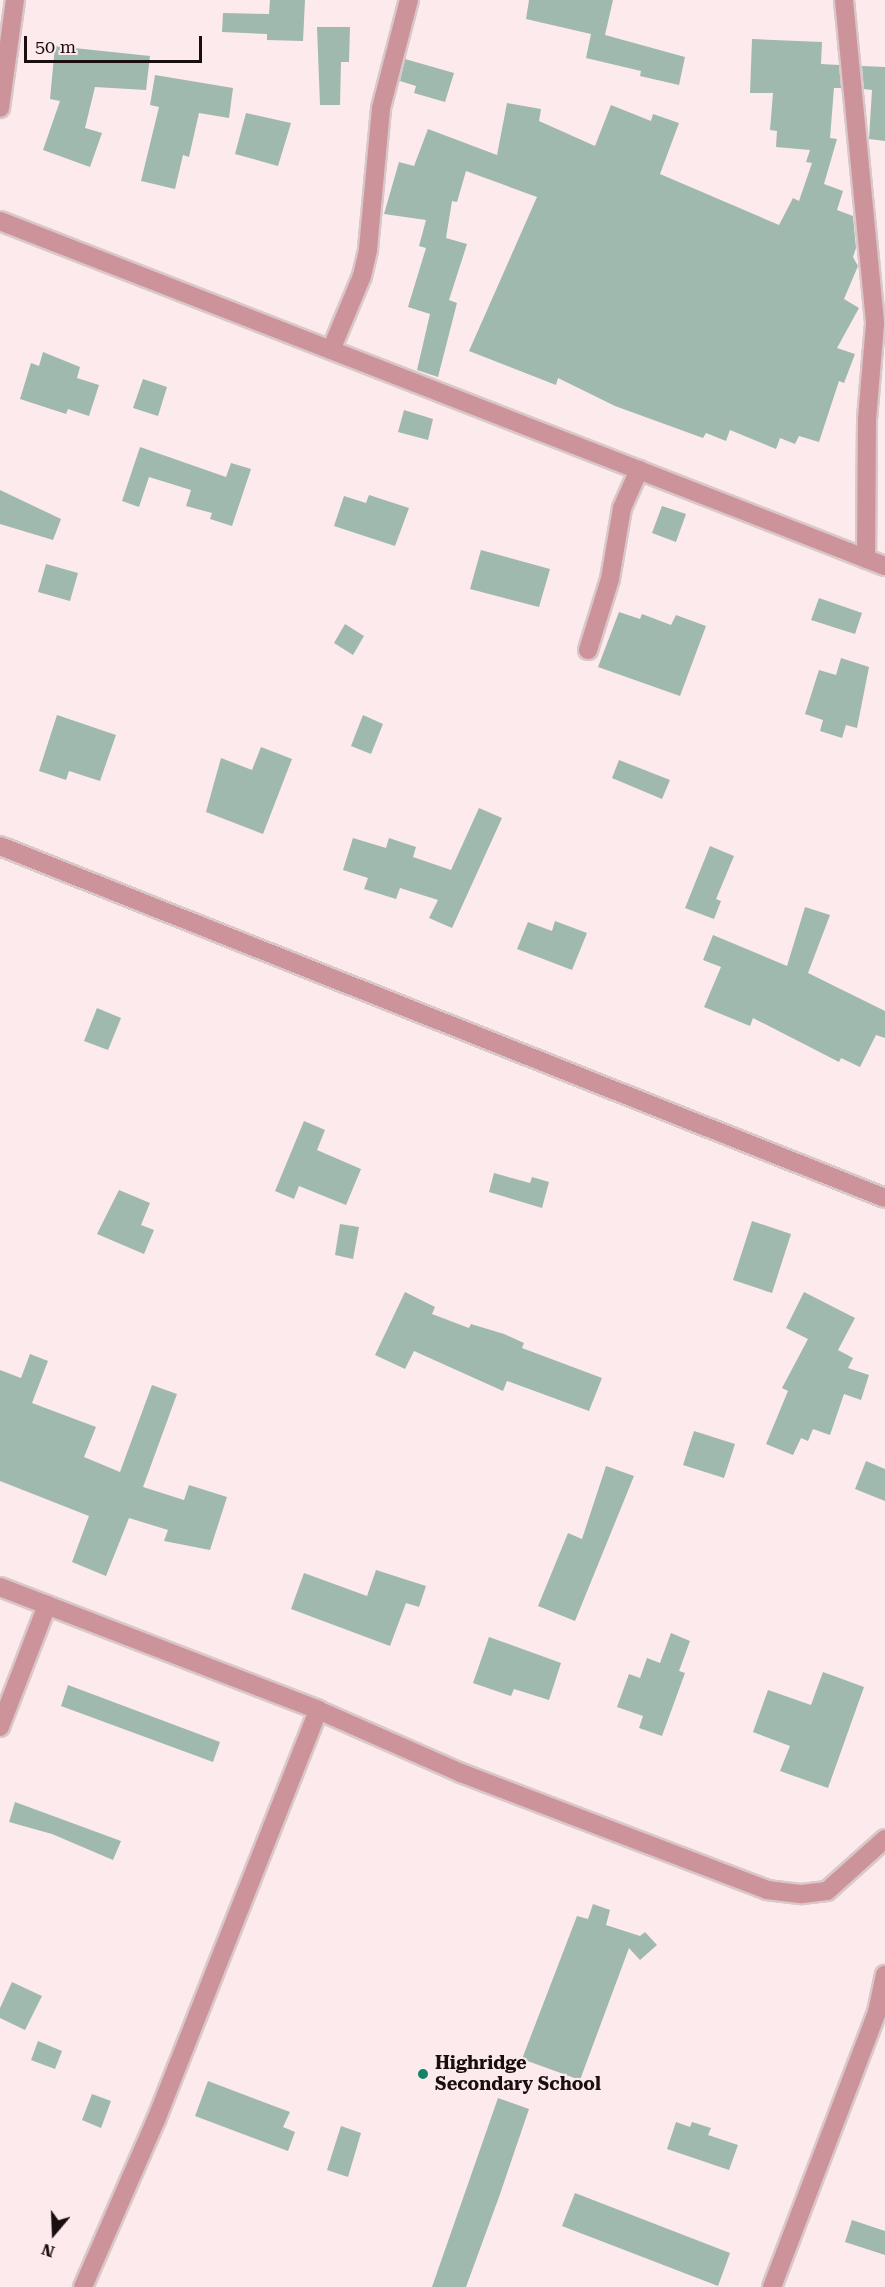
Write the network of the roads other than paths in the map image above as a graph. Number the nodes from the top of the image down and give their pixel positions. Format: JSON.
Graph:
{"nodes":[{"id":1,"x":15,"y":0,"type":"edge"},
{"id":2,"x":409,"y":0,"type":"edge"},
{"id":3,"x":844,"y":0,"type":"edge"},
{"id":4,"x":0,"y":108,"type":"edge"},
{"id":5,"x":0,"y":221,"type":"edge"},
{"id":6,"x":331,"y":350,"type":"junction"},
{"id":7,"x":639,"y":470,"type":"junction"},
{"id":8,"x":866,"y":559,"type":"junction"},
{"id":9,"x":885,"y":566,"type":"edge"},
{"id":10,"x":588,"y":650,"type":"dead end"},
{"id":11,"x":0,"y":846,"type":"edge"},
{"id":12,"x":885,"y":1198,"type":"edge"},
{"id":13,"x":0,"y":1587,"type":"edge"},
{"id":14,"x":47,"y":1605,"type":"junction"},
{"id":15,"x":318,"y":1710,"type":"junction"},
{"id":16,"x":0,"y":1727,"type":"edge"},
{"id":17,"x":885,"y":1839,"type":"edge"},
{"id":18,"x":885,"y":1975,"type":"edge"},
{"id":19,"x":83,"y":2287,"type":"edge"},
{"id":20,"x":772,"y":2287,"type":"edge"}],
"edges":[{"from":1,"to":4,"type":"street"},
{"from":2,"to":6,"type":"street"},
{"from":3,"to":8,"type":"street"},
{"from":5,"to":6,"type":"street"},
{"from":6,"to":7,"type":"street"},
{"from":7,"to":8,"type":"street"},
{"from":7,"to":10,"type":"street"},
{"from":8,"to":9,"type":"street"},
{"from":11,"to":12,"type":"street"},
{"from":13,"to":14,"type":"street"},
{"from":14,"to":15,"type":"street"},
{"from":14,"to":16,"type":"street"},
{"from":15,"to":17,"type":"street"},
{"from":15,"to":19,"type":"street"},
{"from":18,"to":20,"type":"street"}]}
